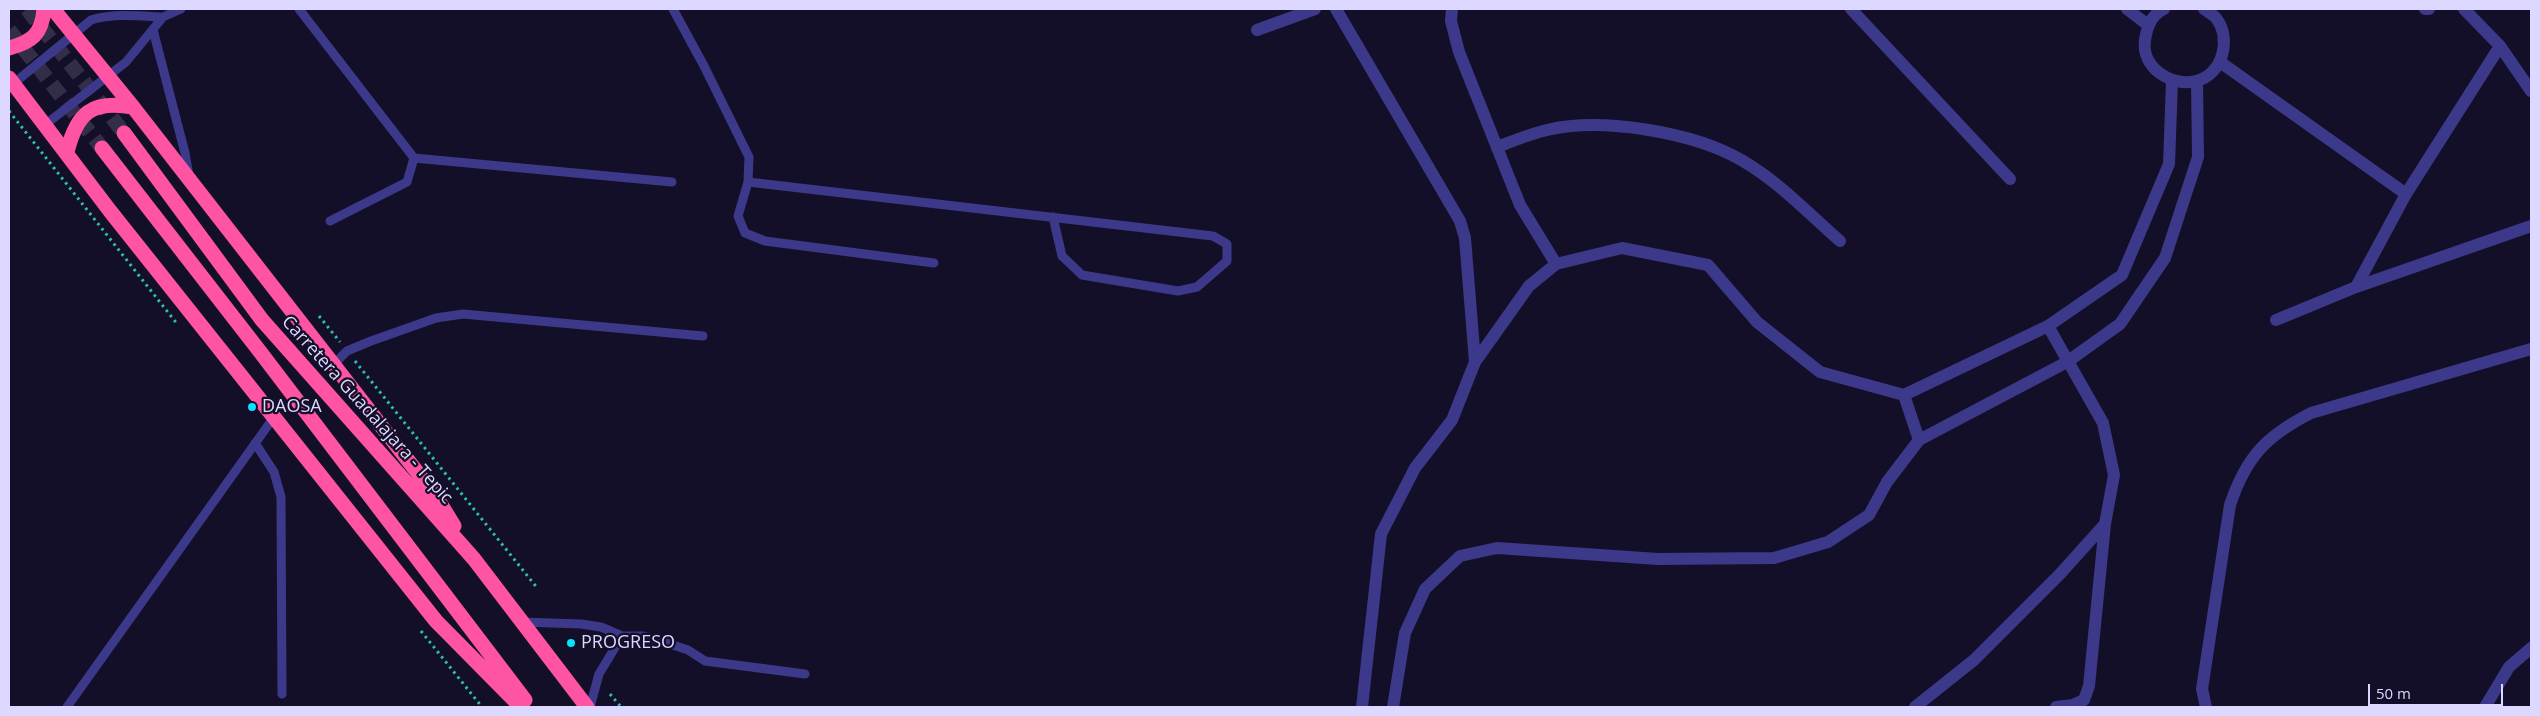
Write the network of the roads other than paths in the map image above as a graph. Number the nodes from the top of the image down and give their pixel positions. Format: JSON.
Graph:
{"nodes":[{"id":1,"x":44,"y":9,"type":"edge"},
{"id":2,"x":53,"y":9,"type":"edge"},
{"id":3,"x":181,"y":9,"type":"edge"},
{"id":4,"x":299,"y":9,"type":"edge"},
{"id":5,"x":673,"y":9,"type":"edge"},
{"id":6,"x":1315,"y":9,"type":"edge"},
{"id":7,"x":1336,"y":9,"type":"edge"},
{"id":8,"x":1452,"y":9,"type":"edge"},
{"id":9,"x":1852,"y":9,"type":"edge"},
{"id":10,"x":2127,"y":9,"type":"edge"},
{"id":11,"x":2164,"y":9,"type":"edge"},
{"id":12,"x":2204,"y":9,"type":"edge"},
{"id":13,"x":2425,"y":9,"type":"edge"},
{"id":14,"x":2429,"y":9,"type":"edge"},
{"id":15,"x":2464,"y":9,"type":"edge"},
{"id":16,"x":104,"y":12,"type":"edge"},
{"id":17,"x":163,"y":17,"type":"junction"},
{"id":18,"x":2148,"y":25,"type":"junction"},
{"id":19,"x":153,"y":30,"type":"junction"},
{"id":20,"x":1257,"y":30,"type":"dead end"},
{"id":21,"x":73,"y":34,"type":"junction"},
{"id":22,"x":2500,"y":46,"type":"junction"},
{"id":23,"x":9,"y":48,"type":"edge"},
{"id":24,"x":2220,"y":62,"type":"junction"},
{"id":25,"x":107,"y":77,"type":"junction"},
{"id":26,"x":11,"y":81,"type":"edge"},
{"id":27,"x":2172,"y":81,"type":"junction"},
{"id":28,"x":2197,"y":81,"type":"junction"},
{"id":29,"x":2531,"y":92,"type":"edge"},
{"id":30,"x":133,"y":107,"type":"junction"},
{"id":31,"x":46,"y":124,"type":"junction"},
{"id":32,"x":124,"y":133,"type":"tunnel mouth"},
{"id":33,"x":1497,"y":147,"type":"junction"},
{"id":34,"x":102,"y":148,"type":"tunnel mouth"},
{"id":35,"x":67,"y":152,"type":"junction"},
{"id":36,"x":414,"y":158,"type":"junction"},
{"id":37,"x":189,"y":179,"type":"junction"},
{"id":38,"x":2010,"y":180,"type":"dead end"},
{"id":39,"x":672,"y":182,"type":"dead end"},
{"id":40,"x":748,"y":182,"type":"junction"},
{"id":41,"x":2406,"y":194,"type":"junction"},
{"id":42,"x":1053,"y":217,"type":"junction"},
{"id":43,"x":330,"y":221,"type":"dead end"},
{"id":44,"x":2531,"y":226,"type":"edge"},
{"id":45,"x":1840,"y":241,"type":"dead end"},
{"id":46,"x":934,"y":263,"type":"dead end"},
{"id":47,"x":1556,"y":264,"type":"junction"},
{"id":48,"x":2356,"y":287,"type":"junction"},
{"id":49,"x":2276,"y":320,"type":"dead end"},
{"id":50,"x":2048,"y":326,"type":"junction"},
{"id":51,"x":704,"y":336,"type":"dead end"},
{"id":52,"x":2531,"y":349,"type":"edge"},
{"id":53,"x":1475,"y":362,"type":"junction"},
{"id":54,"x":2067,"y":362,"type":"junction"},
{"id":55,"x":333,"y":366,"type":"junction"},
{"id":56,"x":1904,"y":395,"type":"junction"},
{"id":57,"x":274,"y":417,"type":"junction"},
{"id":58,"x":1919,"y":440,"type":"junction"},
{"id":59,"x":255,"y":443,"type":"junction"},
{"id":60,"x":2105,"y":524,"type":"junction"},
{"id":61,"x":474,"y":559,"type":"junction"},
{"id":62,"x":522,"y":622,"type":"junction"},
{"id":63,"x":622,"y":636,"type":"junction"},
{"id":64,"x":2531,"y":648,"type":"edge"},
{"id":65,"x":805,"y":674,"type":"dead end"},
{"id":66,"x":282,"y":694,"type":"dead end"},
{"id":67,"x":67,"y":707,"type":"edge"},
{"id":68,"x":521,"y":707,"type":"edge"},
{"id":69,"x":531,"y":707,"type":"edge"},
{"id":70,"x":589,"y":707,"type":"edge"},
{"id":71,"x":1362,"y":707,"type":"edge"},
{"id":72,"x":1393,"y":707,"type":"edge"},
{"id":73,"x":1915,"y":707,"type":"edge"},
{"id":74,"x":2056,"y":707,"type":"edge"},
{"id":75,"x":2206,"y":707,"type":"edge"},
{"id":76,"x":2485,"y":707,"type":"edge"}],
"edges":[{"from":1,"to":23,"type":"highway"},
{"from":2,"to":21,"type":"highway"},
{"from":3,"to":17,"type":"lane"},
{"from":4,"to":36,"type":"lane"},
{"from":5,"to":40,"type":"lane"},
{"from":6,"to":20,"type":"street"},
{"from":7,"to":53,"type":"street"},
{"from":8,"to":33,"type":"street"},
{"from":9,"to":38,"type":"street"},
{"from":10,"to":18,"type":"street"},
{"from":11,"to":18,"type":"street"},
{"from":12,"to":24,"type":"street"},
{"from":13,"to":14,"type":"street"},
{"from":15,"to":22,"type":"street"},
{"from":16,"to":17,"type":"lane"},
{"from":16,"to":21,"type":"lane"},
{"from":17,"to":19,"type":"lane"},
{"from":18,"to":27,"type":"street"},
{"from":19,"to":25,"type":"lane"},
{"from":19,"to":37,"type":"lane"},
{"from":21,"to":25,"type":"highway"},
{"from":21,"to":26,"type":"lane"},
{"from":22,"to":29,"type":"street"},
{"from":22,"to":41,"type":"street"},
{"from":24,"to":28,"type":"street"},
{"from":24,"to":41,"type":"street"},
{"from":25,"to":30,"type":"highway"},
{"from":25,"to":31,"type":"lane"},
{"from":26,"to":31,"type":"highway"},
{"from":27,"to":28,"type":"street"},
{"from":27,"to":50,"type":"street"},
{"from":28,"to":54,"type":"street"},
{"from":30,"to":35,"type":"highway"},
{"from":30,"to":37,"type":"highway"},
{"from":31,"to":35,"type":"highway"},
{"from":32,"to":61,"type":"highway","name":"Carretera Guadalajara - Tepic"},
{"from":33,"to":45,"type":"street"},
{"from":33,"to":47,"type":"street"},
{"from":34,"to":69,"type":"highway"},
{"from":35,"to":57,"type":"highway"},
{"from":36,"to":39,"type":"lane"},
{"from":36,"to":43,"type":"lane"},
{"from":37,"to":55,"type":"highway"},
{"from":40,"to":42,"type":"lane"},
{"from":40,"to":46,"type":"lane"},
{"from":41,"to":48,"type":"street"},
{"from":42,"to":42,"type":"lane"},
{"from":44,"to":48,"type":"street"},
{"from":47,"to":53,"type":"street"},
{"from":47,"to":56,"type":"street"},
{"from":48,"to":49,"type":"street"},
{"from":50,"to":54,"type":"street"},
{"from":50,"to":56,"type":"street"},
{"from":51,"to":55,"type":"lane"},
{"from":52,"to":75,"type":"street"},
{"from":53,"to":71,"type":"street"},
{"from":54,"to":58,"type":"street"},
{"from":54,"to":60,"type":"street"},
{"from":55,"to":61,"type":"highway"},
{"from":56,"to":58,"type":"street"},
{"from":57,"to":59,"type":"lane"},
{"from":57,"to":68,"type":"highway"},
{"from":58,"to":72,"type":"street"},
{"from":59,"to":66,"type":"lane"},
{"from":59,"to":67,"type":"lane"},
{"from":60,"to":73,"type":"street"},
{"from":60,"to":74,"type":"street"},
{"from":61,"to":62,"type":"highway","name":"Carretera Guadalajara - Tepic"},
{"from":62,"to":63,"type":"lane"},
{"from":62,"to":70,"type":"highway","name":"Carretera Guadalajara - Tepic"},
{"from":63,"to":65,"type":"lane"},
{"from":63,"to":70,"type":"lane"},
{"from":64,"to":76,"type":"street"}]}
